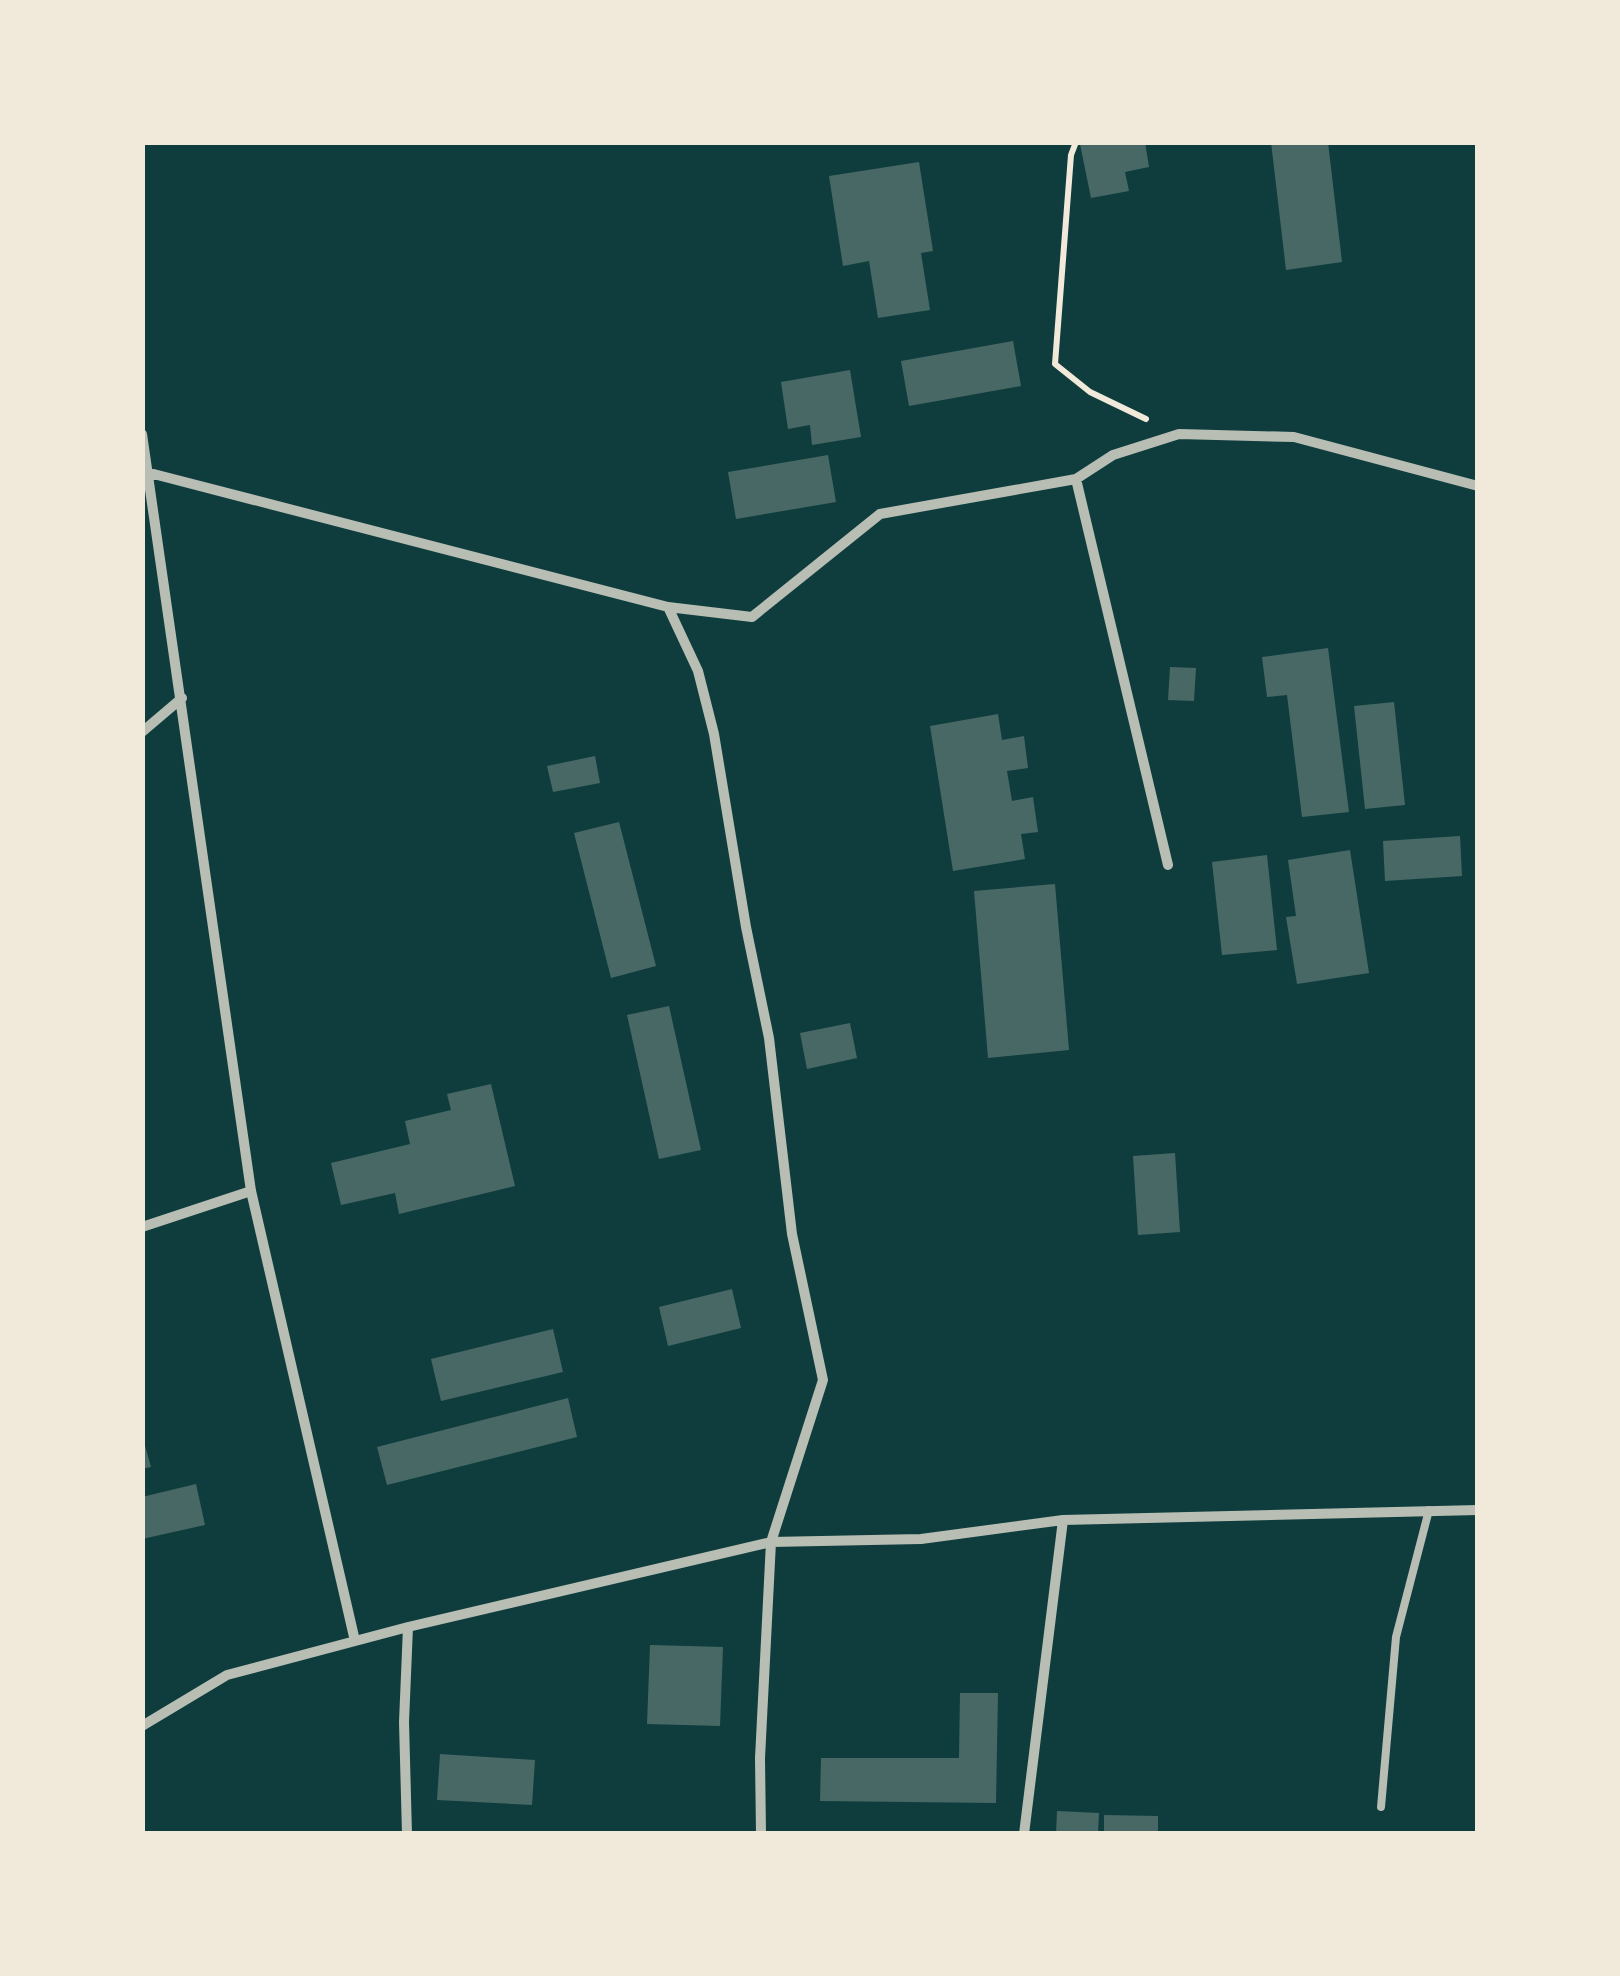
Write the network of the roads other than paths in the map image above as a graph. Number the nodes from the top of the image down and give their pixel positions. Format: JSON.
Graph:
{"nodes":[{"id":1,"x":142,"y":434,"type":"edge"},
{"id":2,"x":146,"y":471,"type":"edge"},
{"id":3,"x":1076,"y":479,"type":"junction"},
{"id":4,"x":1478,"y":486,"type":"edge"},
{"id":5,"x":668,"y":607,"type":"junction"},
{"id":6,"x":182,"y":698,"type":"junction"},
{"id":7,"x":142,"y":732,"type":"edge"},
{"id":8,"x":1168,"y":865,"type":"dead end"},
{"id":9,"x":251,"y":1191,"type":"junction"},
{"id":10,"x":142,"y":1226,"type":"edge"},
{"id":11,"x":1429,"y":1510,"type":"junction"},
{"id":12,"x":1478,"y":1510,"type":"edge"},
{"id":13,"x":1063,"y":1520,"type":"junction"},
{"id":14,"x":772,"y":1542,"type":"junction"},
{"id":15,"x":408,"y":1628,"type":"junction"},
{"id":16,"x":355,"y":1641,"type":"junction"},
{"id":17,"x":142,"y":1726,"type":"edge"},
{"id":18,"x":1381,"y":1807,"type":"dead end"},
{"id":19,"x":407,"y":1834,"type":"edge"},
{"id":20,"x":761,"y":1834,"type":"edge"},
{"id":21,"x":1024,"y":1834,"type":"edge"}],
"edges":[{"from":1,"to":2,"type":"street"},
{"from":2,"to":5,"type":"street"},
{"from":2,"to":6,"type":"street"},
{"from":3,"to":4,"type":"street"},
{"from":3,"to":5,"type":"street"},
{"from":3,"to":8,"type":"street"},
{"from":5,"to":14,"type":"street"},
{"from":6,"to":7,"type":"street"},
{"from":6,"to":9,"type":"street"},
{"from":9,"to":10,"type":"street"},
{"from":9,"to":16,"type":"street"},
{"from":11,"to":12,"type":"street"},
{"from":11,"to":13,"type":"street"},
{"from":11,"to":18,"type":"lane"},
{"from":13,"to":14,"type":"street"},
{"from":13,"to":21,"type":"street"},
{"from":14,"to":15,"type":"street"},
{"from":14,"to":20,"type":"street"},
{"from":15,"to":16,"type":"street"},
{"from":15,"to":19,"type":"street"},
{"from":16,"to":17,"type":"street"}]}
